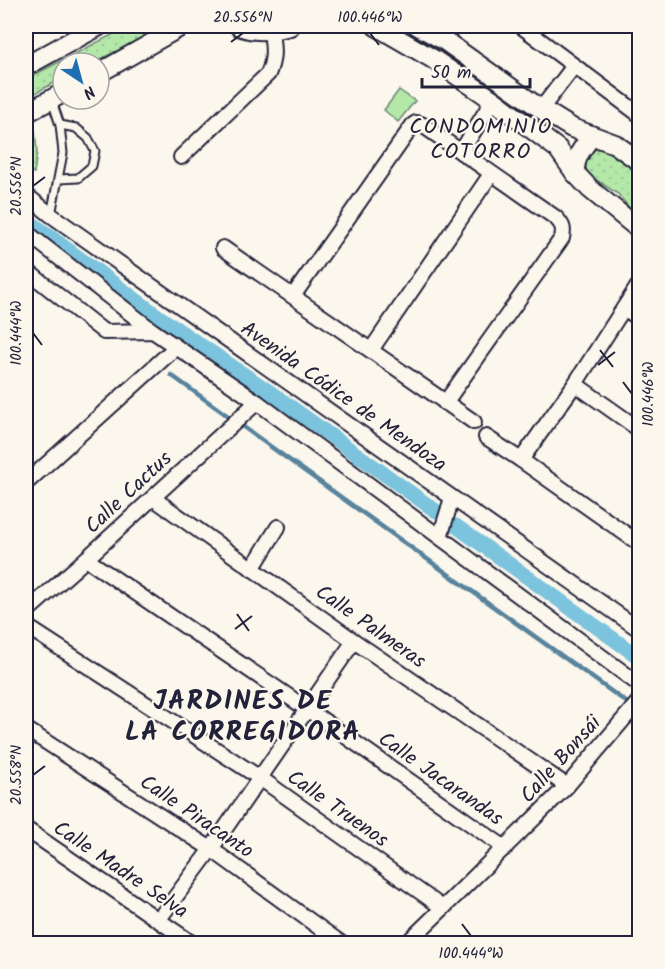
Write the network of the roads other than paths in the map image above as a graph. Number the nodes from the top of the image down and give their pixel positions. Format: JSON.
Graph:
{"nodes":[{"id":1,"x":99,"y":26,"type":"edge"},
{"id":2,"x":182,"y":26,"type":"edge"},
{"id":3,"x":239,"y":26,"type":"edge"},
{"id":4,"x":290,"y":26,"type":"edge"},
{"id":5,"x":376,"y":26,"type":"edge"},
{"id":6,"x":418,"y":26,"type":"edge"},
{"id":7,"x":521,"y":26,"type":"edge"},
{"id":8,"x":271,"y":31,"type":"junction"},
{"id":9,"x":26,"y":66,"type":"edge"},
{"id":10,"x":111,"y":66,"type":"edge"},
{"id":11,"x":574,"y":66,"type":"junction"},
{"id":12,"x":51,"y":99,"type":"edge"},
{"id":13,"x":493,"y":100,"type":"junction"},
{"id":14,"x":541,"y":109,"type":"junction"},
{"id":15,"x":59,"y":111,"type":"edge"},
{"id":16,"x":26,"y":112,"type":"edge"},
{"id":17,"x":639,"y":115,"type":"edge"},
{"id":18,"x":60,"y":125,"type":"junction"},
{"id":19,"x":592,"y":136,"type":"junction"},
{"id":20,"x":461,"y":152,"type":"junction"},
{"id":21,"x":181,"y":157,"type":"dead end"},
{"id":22,"x":639,"y":162,"type":"edge"},
{"id":23,"x":575,"y":173,"type":"junction"},
{"id":24,"x":491,"y":174,"type":"junction"},
{"id":25,"x":59,"y":179,"type":"junction"},
{"id":26,"x":26,"y":195,"type":"edge"},
{"id":27,"x":51,"y":215,"type":"junction"},
{"id":28,"x":639,"y":230,"type":"edge"},
{"id":29,"x":26,"y":232,"type":"edge"},
{"id":30,"x":223,"y":248,"type":"dead end"},
{"id":31,"x":26,"y":270,"type":"edge"},
{"id":32,"x":638,"y":286,"type":"edge"},
{"id":33,"x":293,"y":296,"type":"junction"},
{"id":34,"x":624,"y":308,"type":"junction"},
{"id":35,"x":639,"y":319,"type":"edge"},
{"id":36,"x":153,"y":331,"type":"junction"},
{"id":37,"x":175,"y":348,"type":"junction"},
{"id":38,"x":371,"y":350,"type":"junction"},
{"id":39,"x":575,"y":384,"type":"junction"},
{"id":40,"x":257,"y":402,"type":"junction"},
{"id":41,"x":445,"y":403,"type":"junction"},
{"id":42,"x":474,"y":422,"type":"dead end"},
{"id":43,"x":639,"y":430,"type":"edge"},
{"id":44,"x":486,"y":437,"type":"dead end"},
{"id":45,"x":521,"y":460,"type":"junction"},
{"id":46,"x":26,"y":483,"type":"edge"},
{"id":47,"x":153,"y":498,"type":"junction"},
{"id":48,"x":452,"y":498,"type":"junction"},
{"id":49,"x":278,"y":527,"type":"dead end"},
{"id":50,"x":440,"y":537,"type":"junction"},
{"id":51,"x":639,"y":544,"type":"edge"},
{"id":52,"x":86,"y":559,"type":"junction"},
{"id":53,"x":252,"y":568,"type":"junction"},
{"id":54,"x":26,"y":612,"type":"edge"},
{"id":55,"x":26,"y":626,"type":"edge"},
{"id":56,"x":639,"y":630,"type":"edge"},
{"id":57,"x":354,"y":641,"type":"junction"},
{"id":58,"x":639,"y":685,"type":"edge"},
{"id":59,"x":639,"y":700,"type":"edge"},
{"id":60,"x":307,"y":710,"type":"junction"},
{"id":61,"x":26,"y":729,"type":"edge"},
{"id":62,"x":260,"y":778,"type":"junction"},
{"id":63,"x":567,"y":786,"type":"junction"},
{"id":64,"x":26,"y":829,"type":"edge"},
{"id":65,"x":505,"y":848,"type":"junction"},
{"id":66,"x":211,"y":849,"type":"junction"},
{"id":67,"x":443,"y":908,"type":"junction"},
{"id":68,"x":159,"y":919,"type":"junction"},
{"id":69,"x":193,"y":944,"type":"edge"},
{"id":70,"x":342,"y":944,"type":"edge"},
{"id":71,"x":406,"y":944,"type":"edge"}],
"edges":[{"from":1,"to":9,"type":"street"},
{"from":2,"to":10,"type":"street"},
{"from":3,"to":8,"type":"street"},
{"from":4,"to":8,"type":"street"},
{"from":5,"to":13,"type":"street"},
{"from":6,"to":14,"type":"street"},
{"from":7,"to":11,"type":"street"},
{"from":8,"to":21,"type":"street"},
{"from":11,"to":14,"type":"street"},
{"from":11,"to":17,"type":"street"},
{"from":12,"to":16,"type":"street"},
{"from":13,"to":20,"type":"street"},
{"from":13,"to":23,"type":"street"},
{"from":14,"to":19,"type":"street"},
{"from":15,"to":18,"type":"lane"},
{"from":18,"to":25,"type":"lane"},
{"from":18,"to":25,"type":"lane"},
{"from":19,"to":22,"type":"street"},
{"from":19,"to":23,"type":"street"},
{"from":20,"to":24,"type":"street"},
{"from":20,"to":33,"type":"street"},
{"from":23,"to":28,"type":"street"},
{"from":24,"to":38,"type":"street"},
{"from":24,"to":41,"type":"street"},
{"from":25,"to":27,"type":"lane"},
{"from":26,"to":27,"type":"street","name":"Avenida Códice de Mendoza"},
{"from":27,"to":48,"type":"street","name":"Avenida Códice de Mendoza"},
{"from":29,"to":36,"type":"street"},
{"from":30,"to":33,"type":"street"},
{"from":31,"to":36,"type":"street"},
{"from":32,"to":34,"type":"street"},
{"from":33,"to":38,"type":"street"},
{"from":34,"to":35,"type":"street"},
{"from":34,"to":39,"type":"street"},
{"from":36,"to":37,"type":"street"},
{"from":37,"to":40,"type":"street"},
{"from":37,"to":46,"type":"street"},
{"from":38,"to":41,"type":"street"},
{"from":39,"to":43,"type":"street"},
{"from":39,"to":45,"type":"street"},
{"from":40,"to":47,"type":"street","name":"Calle Cactus"},
{"from":40,"to":50,"type":"street"},
{"from":41,"to":42,"type":"street"},
{"from":44,"to":45,"type":"street"},
{"from":45,"to":51,"type":"street"},
{"from":47,"to":52,"type":"street","name":"Calle Cactus"},
{"from":47,"to":53,"type":"street","name":"Calle Palmeras"},
{"from":48,"to":50,"type":"street"},
{"from":48,"to":56,"type":"street","name":"Avenida Códice de Mendoza"},
{"from":49,"to":53,"type":"street"},
{"from":50,"to":58,"type":"street"},
{"from":52,"to":54,"type":"street","name":"Calle Cactus"},
{"from":52,"to":60,"type":"street","name":"Calle Jacarandas"},
{"from":53,"to":57,"type":"street","name":"Calle Palmeras"},
{"from":55,"to":62,"type":"street","name":"Calle Truenos"},
{"from":57,"to":60,"type":"street"},
{"from":57,"to":63,"type":"street","name":"Calle Palmeras"},
{"from":59,"to":63,"type":"street","name":"Calle Bonsái"},
{"from":60,"to":62,"type":"street"},
{"from":60,"to":65,"type":"street","name":"Calle Jacarandas"},
{"from":61,"to":66,"type":"street","name":"Calle Piracanto"},
{"from":62,"to":66,"type":"street"},
{"from":62,"to":67,"type":"street","name":"Calle Truenos"},
{"from":63,"to":65,"type":"street","name":"Calle Bonsái"},
{"from":64,"to":68,"type":"street","name":"Calle Madre Selva"},
{"from":65,"to":67,"type":"street","name":"Calle Bonsái"},
{"from":66,"to":68,"type":"street"},
{"from":66,"to":70,"type":"street","name":"Calle Piracanto"},
{"from":67,"to":71,"type":"street","name":"Calle Bonsái"},
{"from":68,"to":69,"type":"street","name":"Calle Madre Selva"}]}
